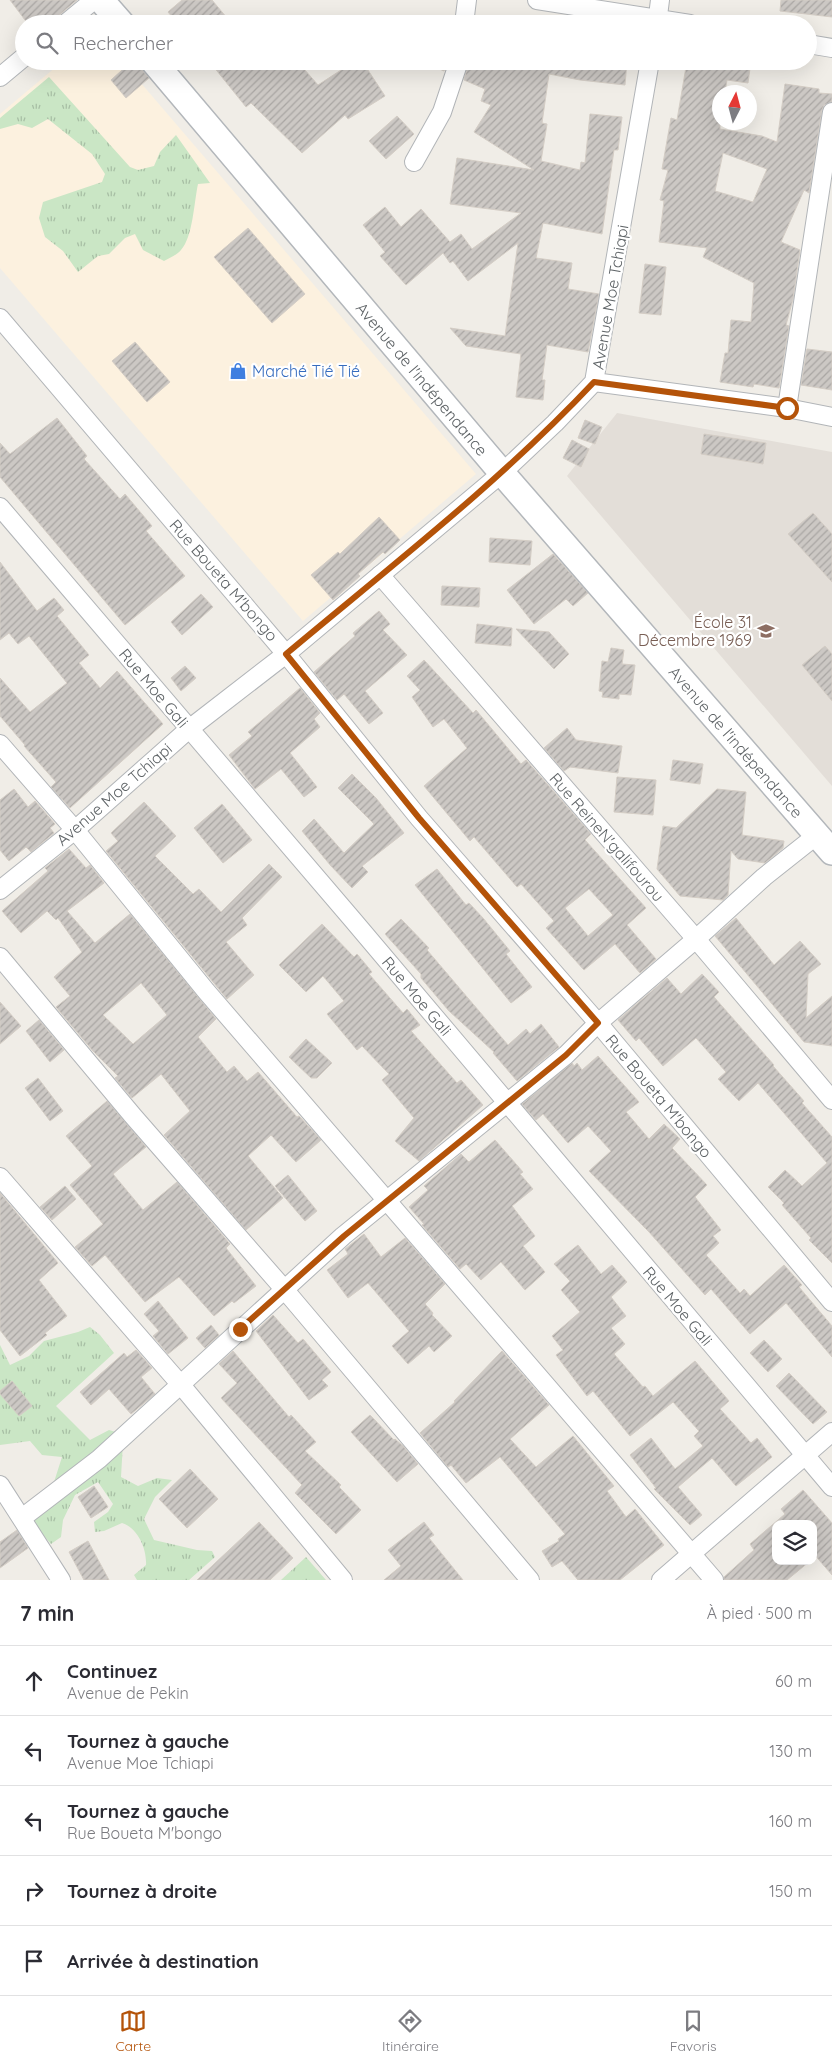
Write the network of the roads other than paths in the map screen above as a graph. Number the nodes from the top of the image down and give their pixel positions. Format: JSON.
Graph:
{"nodes":[{"id":1,"x":94,"y":0,"type":"edge"},
{"id":2,"x":102,"y":0,"type":"edge"},
{"id":3,"x":467,"y":0,"type":"edge"},
{"id":4,"x":537,"y":0,"type":"edge"},
{"id":5,"x":660,"y":0,"type":"edge"},
{"id":6,"x":76,"y":15,"type":"edge"},
{"id":7,"x":114,"y":15,"type":"edge"},
{"id":8,"x":465,"y":15,"type":"edge"},
{"id":9,"x":623,"y":15,"type":"edge"},
{"id":10,"x":658,"y":15,"type":"edge"},
{"id":11,"x":817,"y":46,"type":"edge"},
{"id":12,"x":832,"y":48,"type":"edge"},
{"id":13,"x":15,"y":63,"type":"edge"},
{"id":14,"x":2,"y":70,"type":"edge"},
{"id":15,"x":161,"y":70,"type":"edge"},
{"id":16,"x":456,"y":70,"type":"edge"},
{"id":17,"x":648,"y":70,"type":"edge"},
{"id":18,"x":832,"y":112,"type":"edge"},
{"id":19,"x":414,"y":162,"type":"dead end"},
{"id":20,"x":0,"y":318,"type":"edge"},
{"id":21,"x":594,"y":382,"type":"junction"},
{"id":22,"x":787,"y":408,"type":"junction"},
{"id":23,"x":832,"y":417,"type":"edge"},
{"id":24,"x":502,"y":473,"type":"junction"},
{"id":25,"x":0,"y":507,"type":"edge"},
{"id":26,"x":380,"y":575,"type":"junction"},
{"id":27,"x":286,"y":654,"type":"junction"},
{"id":28,"x":189,"y":729,"type":"junction"},
{"id":29,"x":0,"y":744,"type":"edge"},
{"id":30,"x":75,"y":830,"type":"junction"},
{"id":31,"x":825,"y":844,"type":"edge"},
{"id":32,"x":0,"y":890,"type":"edge"},
{"id":33,"x":696,"y":939,"type":"junction"},
{"id":34,"x":0,"y":957,"type":"edge"},
{"id":35,"x":598,"y":1023,"type":"junction"},
{"id":36,"x":832,"y":1100,"type":"edge"},
{"id":37,"x":507,"y":1103,"type":"junction"},
{"id":38,"x":0,"y":1177,"type":"edge"},
{"id":39,"x":389,"y":1201,"type":"junction"},
{"id":40,"x":284,"y":1289,"type":"junction"},
{"id":41,"x":832,"y":1302,"type":"edge"},
{"id":42,"x":181,"y":1385,"type":"junction"},
{"id":43,"x":832,"y":1432,"type":"edge"},
{"id":44,"x":805,"y":1456,"type":"junction"},
{"id":45,"x":0,"y":1485,"type":"edge"},
{"id":46,"x":832,"y":1487,"type":"edge"},
{"id":47,"x":22,"y":1518,"type":"junction"},
{"id":48,"x":693,"y":1554,"type":"junction"},
{"id":49,"x":61,"y":1580,"type":"edge"},
{"id":50,"x":343,"y":1580,"type":"edge"},
{"id":51,"x":530,"y":1580,"type":"edge"},
{"id":52,"x":661,"y":1580,"type":"edge"},
{"id":53,"x":714,"y":1580,"type":"edge"}],
"edges":[{"from":1,"to":6,"type":"street"},
{"from":2,"to":7,"type":"street"},
{"from":3,"to":8,"type":"street"},
{"from":4,"to":9,"type":"street"},
{"from":5,"to":10,"type":"street"},
{"from":11,"to":12,"type":"street"},
{"from":13,"to":14,"type":"street"},
{"from":15,"to":24,"type":"street","name":"Avenue de l'indépendance"},
{"from":16,"to":19,"type":"street"},
{"from":17,"to":21,"type":"street","name":"Avenue Moe Tchiapi"},
{"from":18,"to":22,"type":"street"},
{"from":20,"to":27,"type":"street","name":"Rue Boueta M'bongo"},
{"from":21,"to":22,"type":"street"},
{"from":21,"to":24,"type":"street","name":"Avenue Moe Tchiapi"},
{"from":22,"to":23,"type":"street"},
{"from":24,"to":26,"type":"street","name":"Avenue Moe Tchiapi"},
{"from":24,"to":31,"type":"street","name":"Avenue de l'indépendance"},
{"from":25,"to":28,"type":"street","name":"Rue Moe Gali"},
{"from":26,"to":27,"type":"street","name":"Avenue Moe Tchiapi"},
{"from":26,"to":33,"type":"street","name":"Rue ReineN'galifourou"},
{"from":27,"to":28,"type":"street","name":"Avenue Moe Tchiapi"},
{"from":27,"to":35,"type":"street","name":"Rue Boueta M'bongo"},
{"from":28,"to":30,"type":"street","name":"Avenue Moe Tchiapi"},
{"from":28,"to":37,"type":"street","name":"Rue Moe Gali"},
{"from":29,"to":30,"type":"street"},
{"from":30,"to":32,"type":"street","name":"Avenue Moe Tchiapi"},
{"from":30,"to":39,"type":"street"},
{"from":31,"to":33,"type":"street"},
{"from":33,"to":35,"type":"street"},
{"from":33,"to":36,"type":"street","name":"Rue ReineN'galifourou"},
{"from":34,"to":40,"type":"street"},
{"from":35,"to":37,"type":"street"},
{"from":35,"to":41,"type":"street","name":"Rue Boueta M'bongo"},
{"from":37,"to":39,"type":"street"},
{"from":37,"to":44,"type":"street","name":"Rue Moe Gali"},
{"from":38,"to":42,"type":"street"},
{"from":39,"to":40,"type":"street"},
{"from":39,"to":48,"type":"street"},
{"from":40,"to":42,"type":"street"},
{"from":40,"to":51,"type":"street"},
{"from":42,"to":47,"type":"street"},
{"from":42,"to":50,"type":"street"},
{"from":43,"to":44,"type":"street"},
{"from":44,"to":46,"type":"street","name":"Rue Moe Gali"},
{"from":44,"to":48,"type":"street"},
{"from":45,"to":47,"type":"street"},
{"from":47,"to":49,"type":"street"},
{"from":48,"to":52,"type":"street"},
{"from":48,"to":53,"type":"street"}]}
